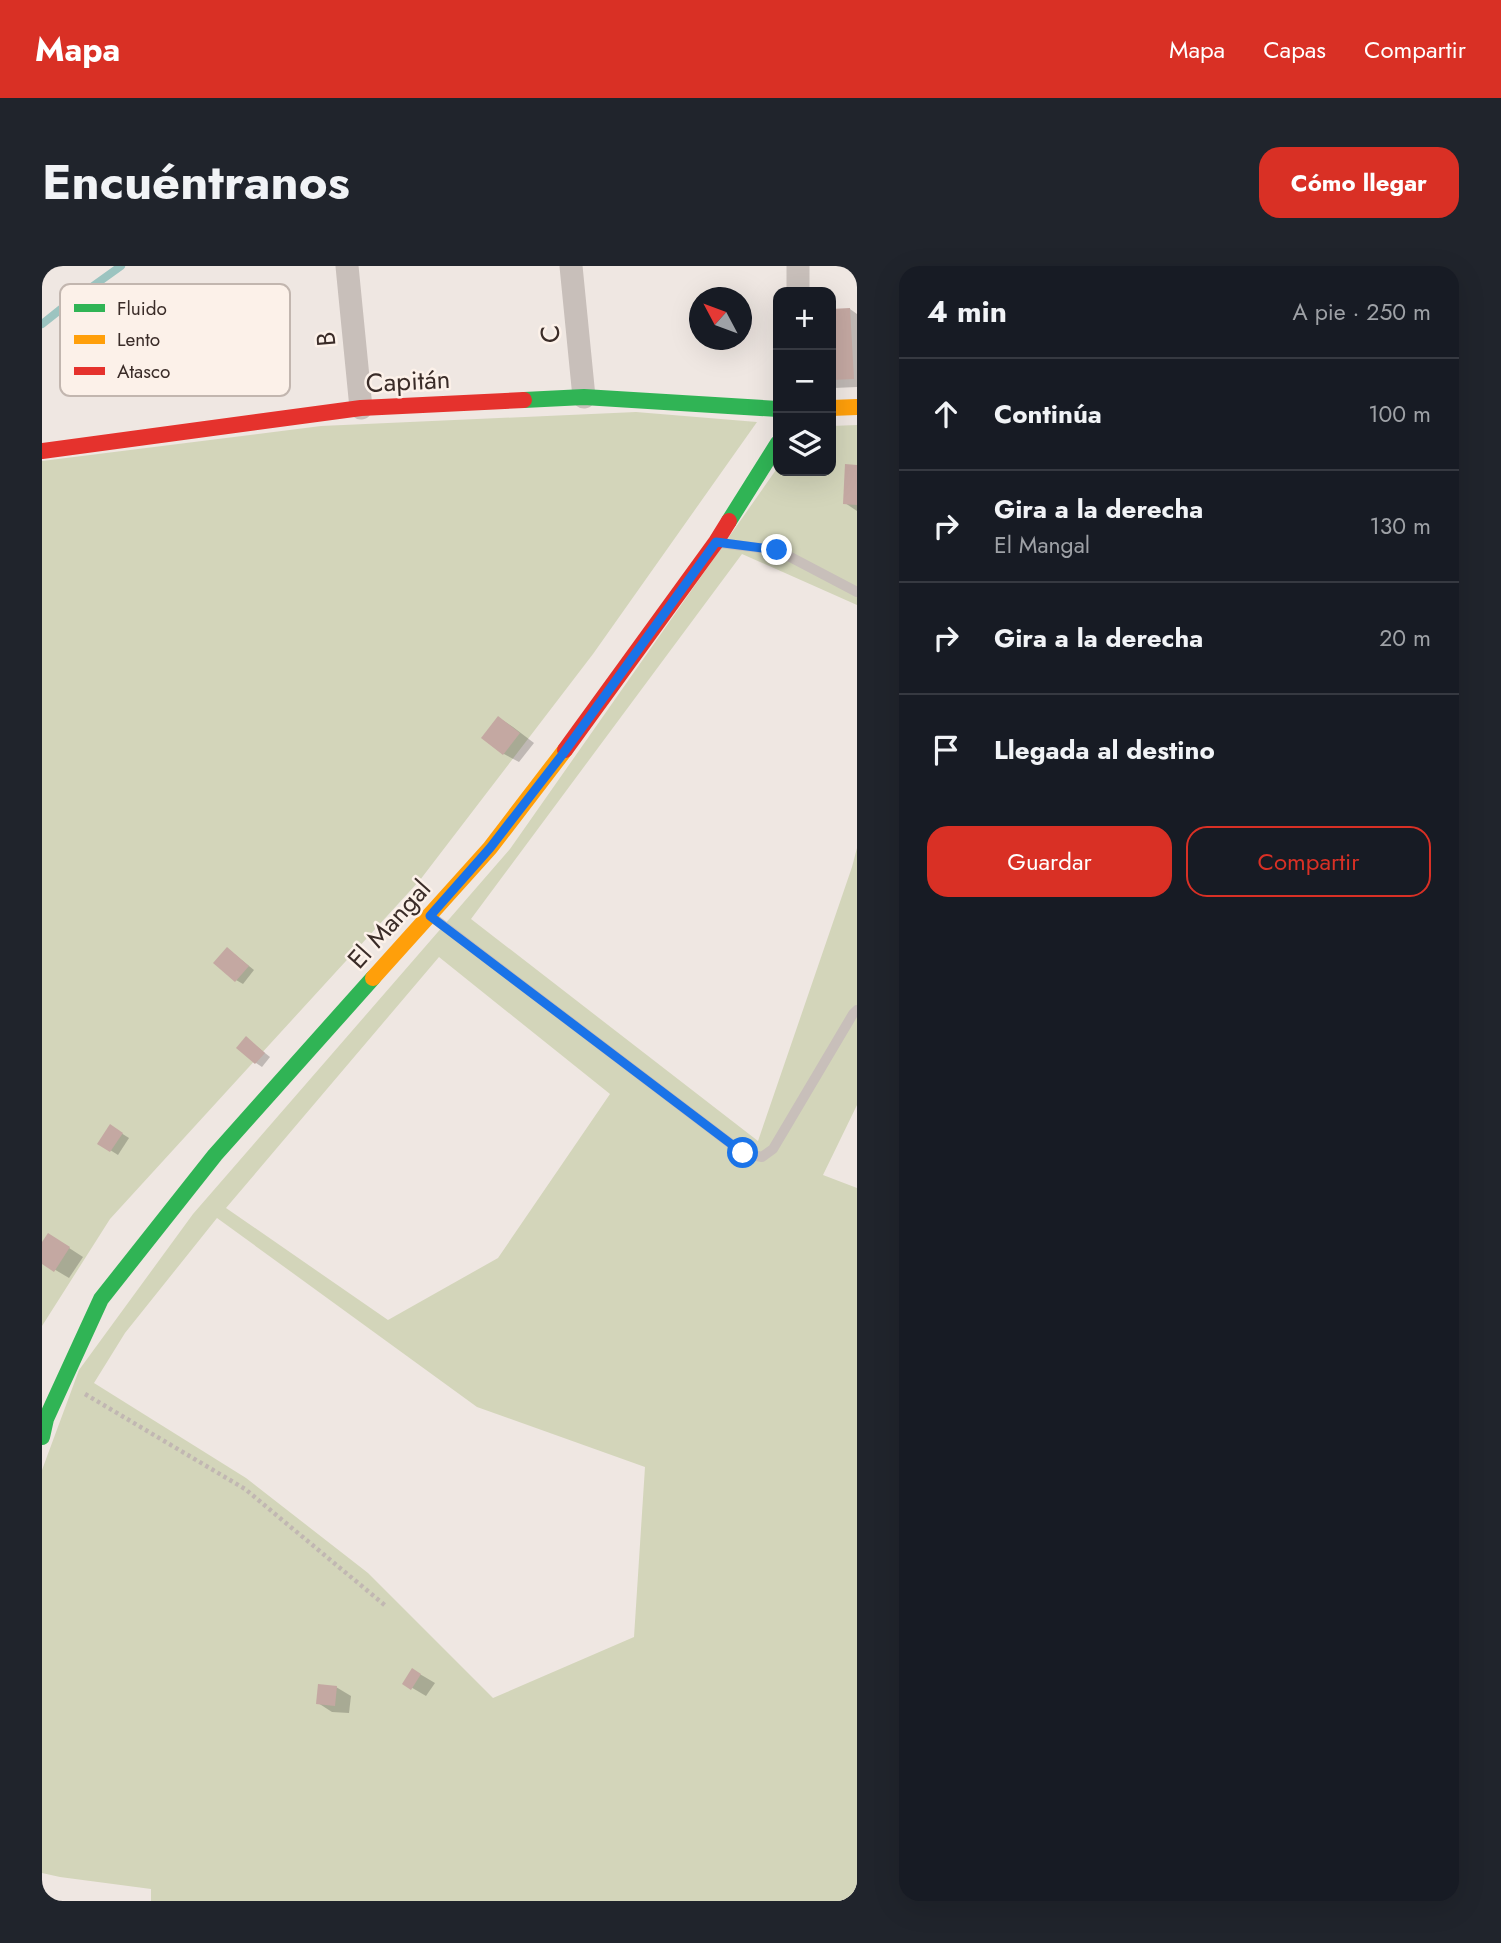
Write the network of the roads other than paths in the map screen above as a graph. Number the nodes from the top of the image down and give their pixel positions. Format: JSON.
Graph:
{"nodes":[{"id":1,"x":347,"y":266,"type":"edge"},
{"id":2,"x":571,"y":266,"type":"edge"},
{"id":3,"x":798,"y":266,"type":"edge"},
{"id":4,"x":798,"y":287,"type":"edge"},
{"id":5,"x":584,"y":397,"type":"junction"},
{"id":6,"x":857,"y":407,"type":"edge"},
{"id":7,"x":361,"y":408,"type":"junction"},
{"id":8,"x":836,"y":408,"type":"edge"},
{"id":9,"x":773,"y":409,"type":"edge"},
{"id":10,"x":42,"y":451,"type":"edge"},
{"id":11,"x":773,"y":451,"type":"edge"},
{"id":12,"x":716,"y":542,"type":"junction"},
{"id":13,"x":857,"y":592,"type":"edge"},
{"id":14,"x":430,"y":916,"type":"junction"},
{"id":15,"x":857,"y":1010,"type":"edge"},
{"id":16,"x":42,"y":1437,"type":"edge"}],
"edges":[{"from":1,"to":7,"type":"street","name":"B"},
{"from":2,"to":5,"type":"street","name":"C"},
{"from":3,"to":4,"type":"street"},
{"from":5,"to":7,"type":"street","name":"Capitán"},
{"from":5,"to":9,"type":"street","name":"Capitán"},
{"from":6,"to":8,"type":"street"},
{"from":7,"to":10,"type":"street","name":"Capitán"},
{"from":11,"to":12,"type":"street","name":"El Mangal"},
{"from":12,"to":13,"type":"lane"},
{"from":12,"to":14,"type":"street","name":"El Mangal"},
{"from":14,"to":15,"type":"lane"},
{"from":14,"to":16,"type":"street","name":"El Mangal"}]}
